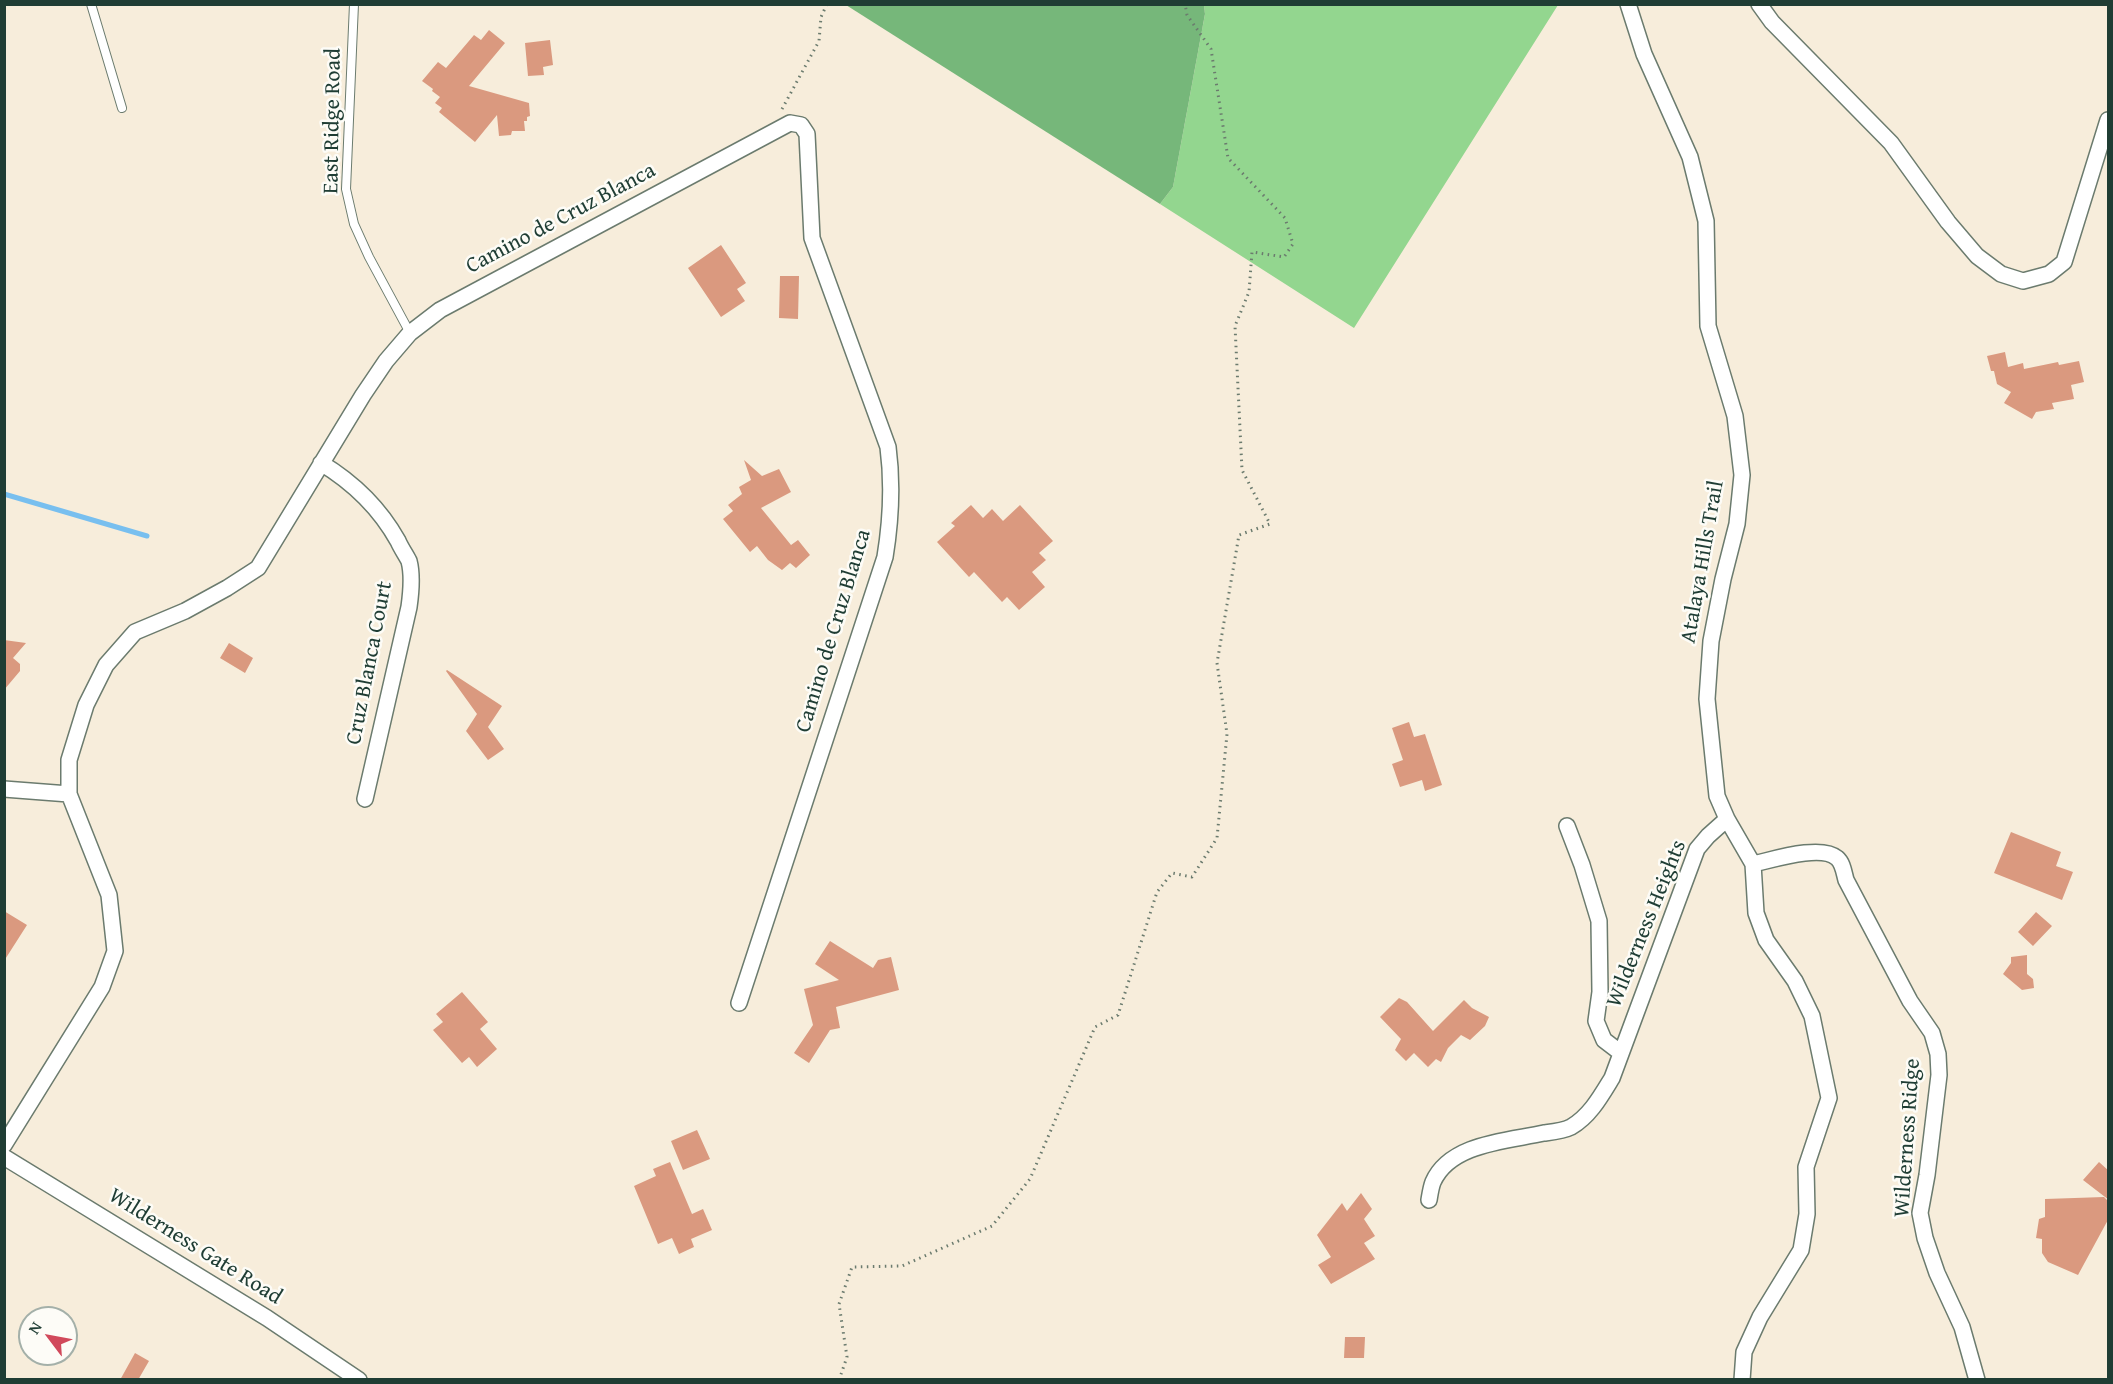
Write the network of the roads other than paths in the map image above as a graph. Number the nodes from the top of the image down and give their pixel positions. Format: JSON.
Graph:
{"nodes":[{"id":1,"x":91,"y":4,"type":"edge"},
{"id":2,"x":354,"y":4,"type":"edge"},
{"id":3,"x":1628,"y":4,"type":"edge"},
{"id":4,"x":1759,"y":4,"type":"edge"},
{"id":5,"x":122,"y":108,"type":"dead end"},
{"id":6,"x":2109,"y":120,"type":"edge"},
{"id":7,"x":410,"y":333,"type":"junction"},
{"id":8,"x":321,"y":463,"type":"junction"},
{"id":9,"x":4,"y":789,"type":"edge"},
{"id":10,"x":69,"y":794,"type":"junction"},
{"id":11,"x":365,"y":799,"type":"dead end"},
{"id":12,"x":1727,"y":819,"type":"junction"},
{"id":13,"x":1567,"y":826,"type":"dead end"},
{"id":14,"x":1753,"y":864,"type":"junction"},
{"id":15,"x":739,"y":1003,"type":"dead end"},
{"id":16,"x":1621,"y":1053,"type":"junction"},
{"id":17,"x":4,"y":1145,"type":"edge"},
{"id":18,"x":4,"y":1157,"type":"edge"},
{"id":19,"x":1429,"y":1200,"type":"dead end"},
{"id":20,"x":359,"y":1380,"type":"edge"},
{"id":21,"x":1742,"y":1380,"type":"edge"},
{"id":22,"x":1977,"y":1380,"type":"edge"}],
"edges":[{"from":1,"to":5,"type":"lane"},
{"from":2,"to":7,"type":"lane","name":"East Ridge Road"},
{"from":3,"to":12,"type":"street","name":"Atalaya Hills Trail"},
{"from":4,"to":6,"type":"street"},
{"from":7,"to":8,"type":"street","name":"Camino de Cruz Blanca"},
{"from":7,"to":15,"type":"street","name":"Camino de Cruz Blanca"},
{"from":8,"to":10,"type":"street","name":"Camino de Cruz Blanca"},
{"from":8,"to":11,"type":"street","name":"Cruz Blanca Court"},
{"from":9,"to":10,"type":"street"},
{"from":10,"to":17,"type":"street","name":"Camino de Cruz Blanca"},
{"from":12,"to":14,"type":"street","name":"Atalaya Hills Trail"},
{"from":12,"to":16,"type":"street","name":"Wilderness Heights"},
{"from":13,"to":16,"type":"street","name":"Wilderness Heights"},
{"from":14,"to":21,"type":"street"},
{"from":14,"to":22,"type":"street","name":"Wilderness Ridge"},
{"from":16,"to":19,"type":"street","name":"Wilderness Heights"},
{"from":18,"to":20,"type":"street","name":"Wilderness Gate Road"}]}
